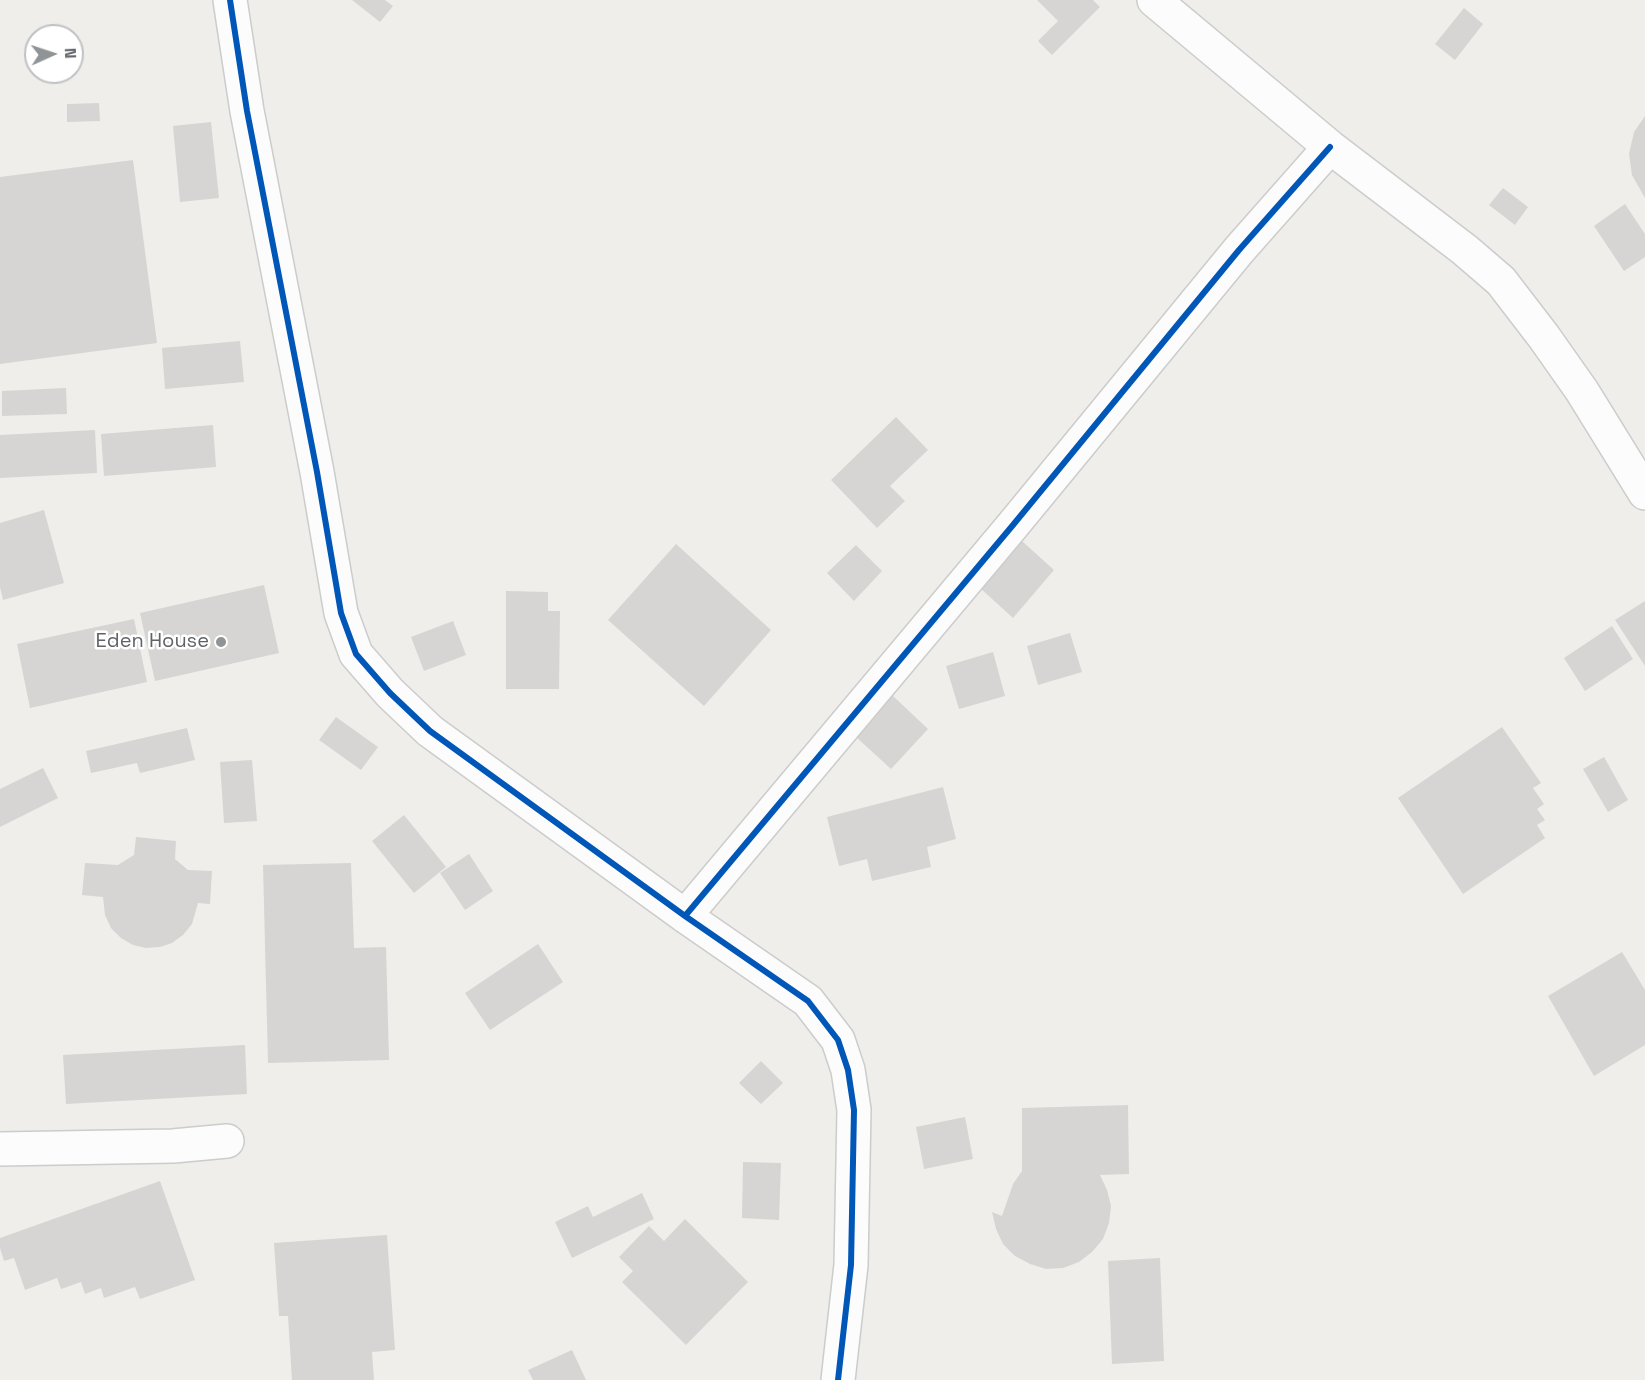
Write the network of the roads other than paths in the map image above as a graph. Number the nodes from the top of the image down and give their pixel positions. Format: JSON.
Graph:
{"nodes":[{"id":1,"x":230,"y":0,"type":"edge"},
{"id":2,"x":1154,"y":0,"type":"edge"},
{"id":3,"x":1330,"y":147,"type":"junction"},
{"id":4,"x":1645,"y":493,"type":"edge"},
{"id":5,"x":685,"y":916,"type":"junction"},
{"id":6,"x":227,"y":1141,"type":"dead end"},
{"id":7,"x":0,"y":1149,"type":"edge"},
{"id":8,"x":838,"y":1380,"type":"edge"}],
"edges":[{"from":1,"to":5,"type":"street"},
{"from":2,"to":3,"type":"street"},
{"from":3,"to":4,"type":"street"},
{"from":3,"to":5,"type":"street"},
{"from":5,"to":8,"type":"street"},
{"from":6,"to":7,"type":"street"}]}
